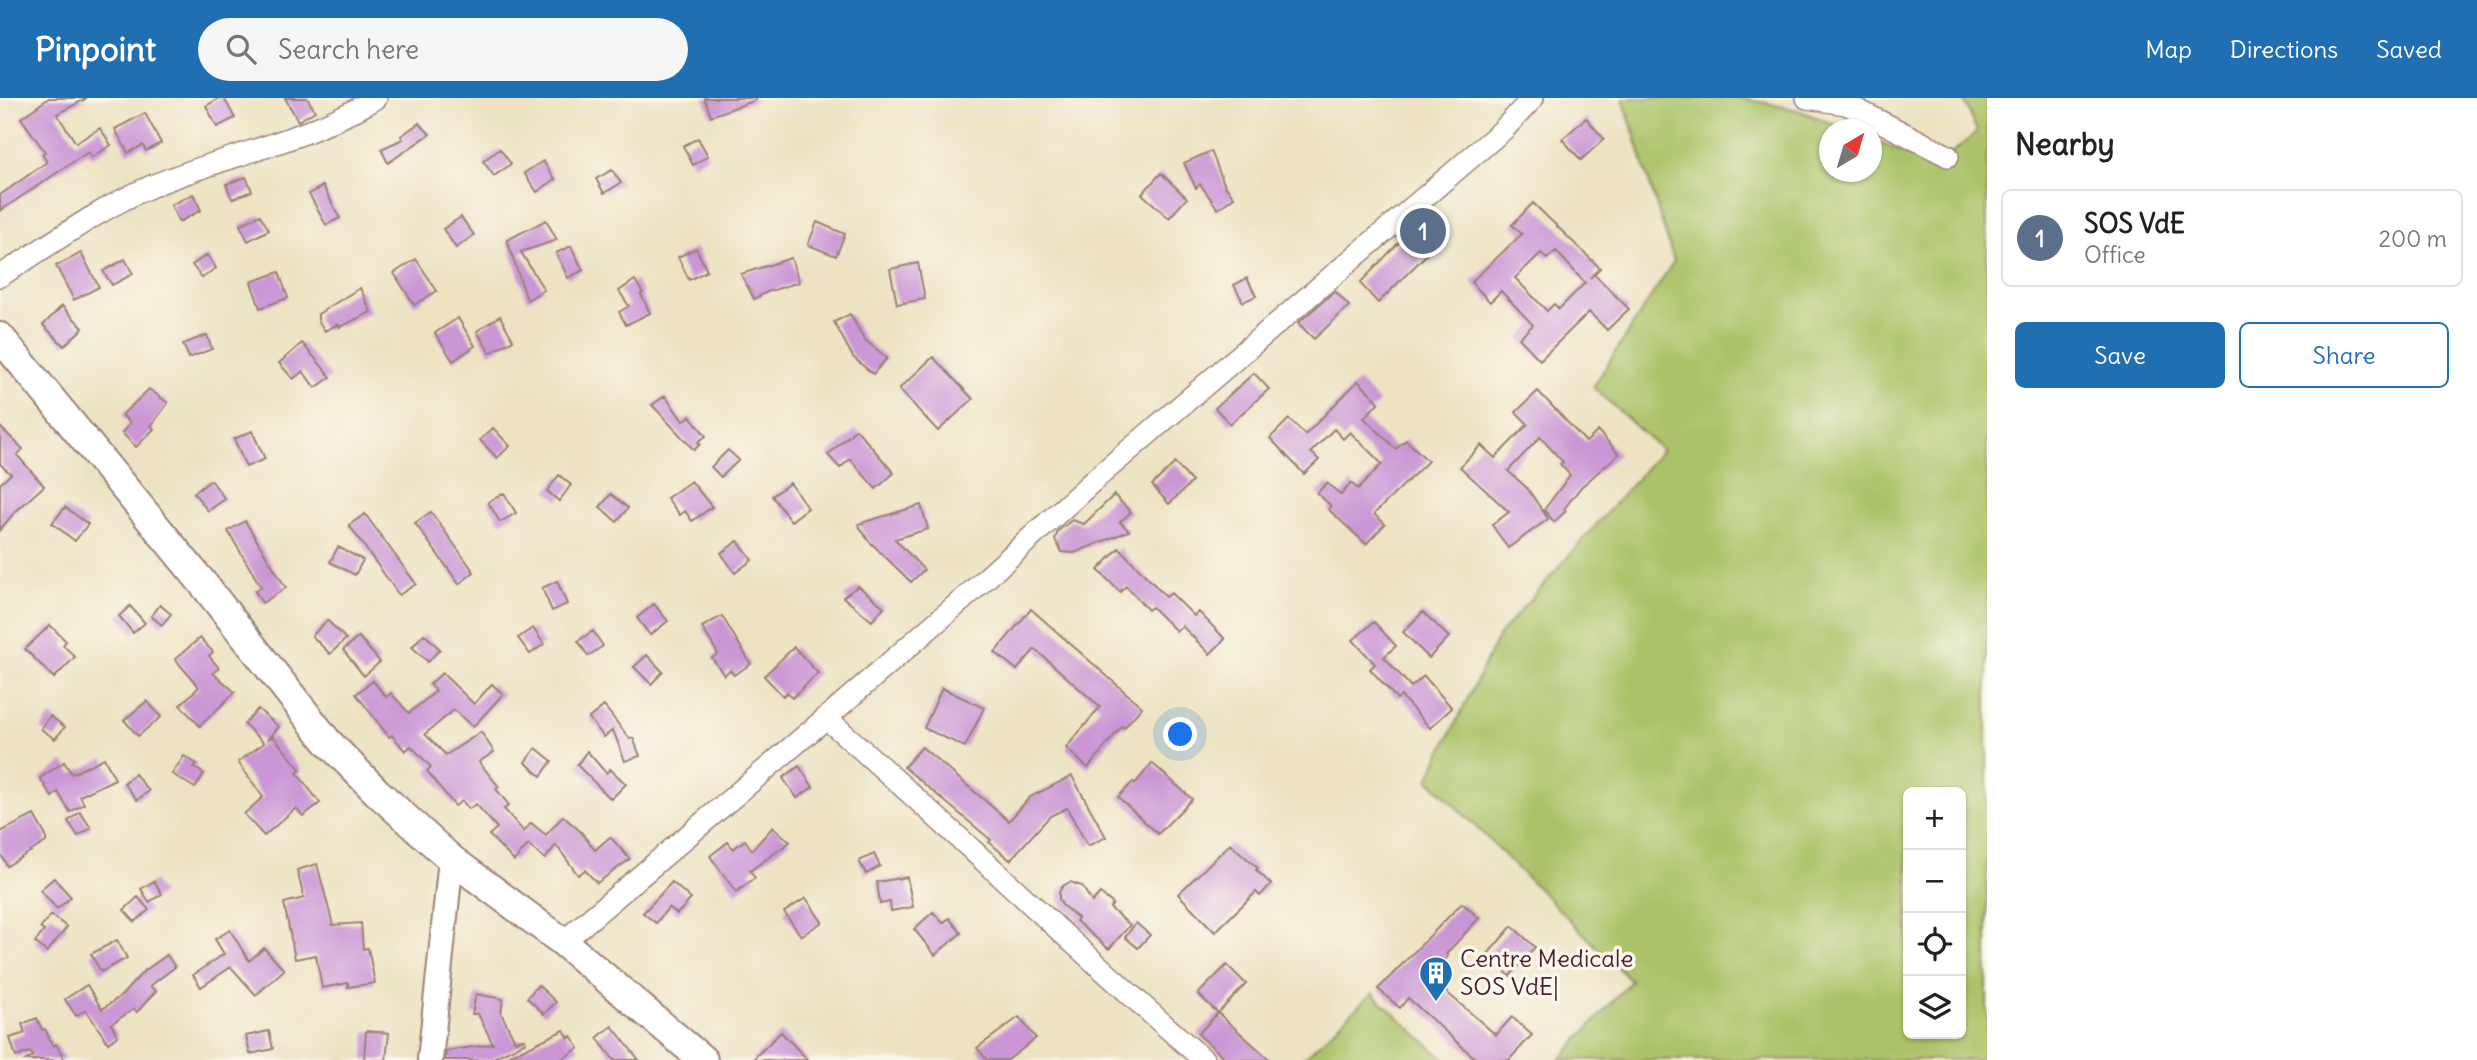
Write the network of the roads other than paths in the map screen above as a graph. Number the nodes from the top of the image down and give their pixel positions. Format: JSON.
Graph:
{"nodes":[{"id":1,"x":376,"y":98,"type":"edge"},
{"id":2,"x":1533,"y":98,"type":"edge"},
{"id":3,"x":1807,"y":98,"type":"edge"},
{"id":4,"x":1948,"y":156,"type":"dead end"},
{"id":5,"x":0,"y":276,"type":"edge"},
{"id":6,"x":0,"y":337,"type":"edge"},
{"id":7,"x":826,"y":718,"type":"junction"},
{"id":8,"x":451,"y":859,"type":"junction"},
{"id":9,"x":563,"y":942,"type":"junction"},
{"id":10,"x":430,"y":1060,"type":"edge"},
{"id":11,"x":703,"y":1060,"type":"edge"},
{"id":12,"x":1204,"y":1060,"type":"edge"}],
"edges":[{"from":1,"to":5,"type":"street"},
{"from":2,"to":7,"type":"street"},
{"from":3,"to":4,"type":"street"},
{"from":6,"to":8,"type":"main road"},
{"from":7,"to":9,"type":"street"},
{"from":7,"to":12,"type":"street"},
{"from":8,"to":9,"type":"main road"},
{"from":8,"to":10,"type":"street"},
{"from":9,"to":11,"type":"main road"}]}
